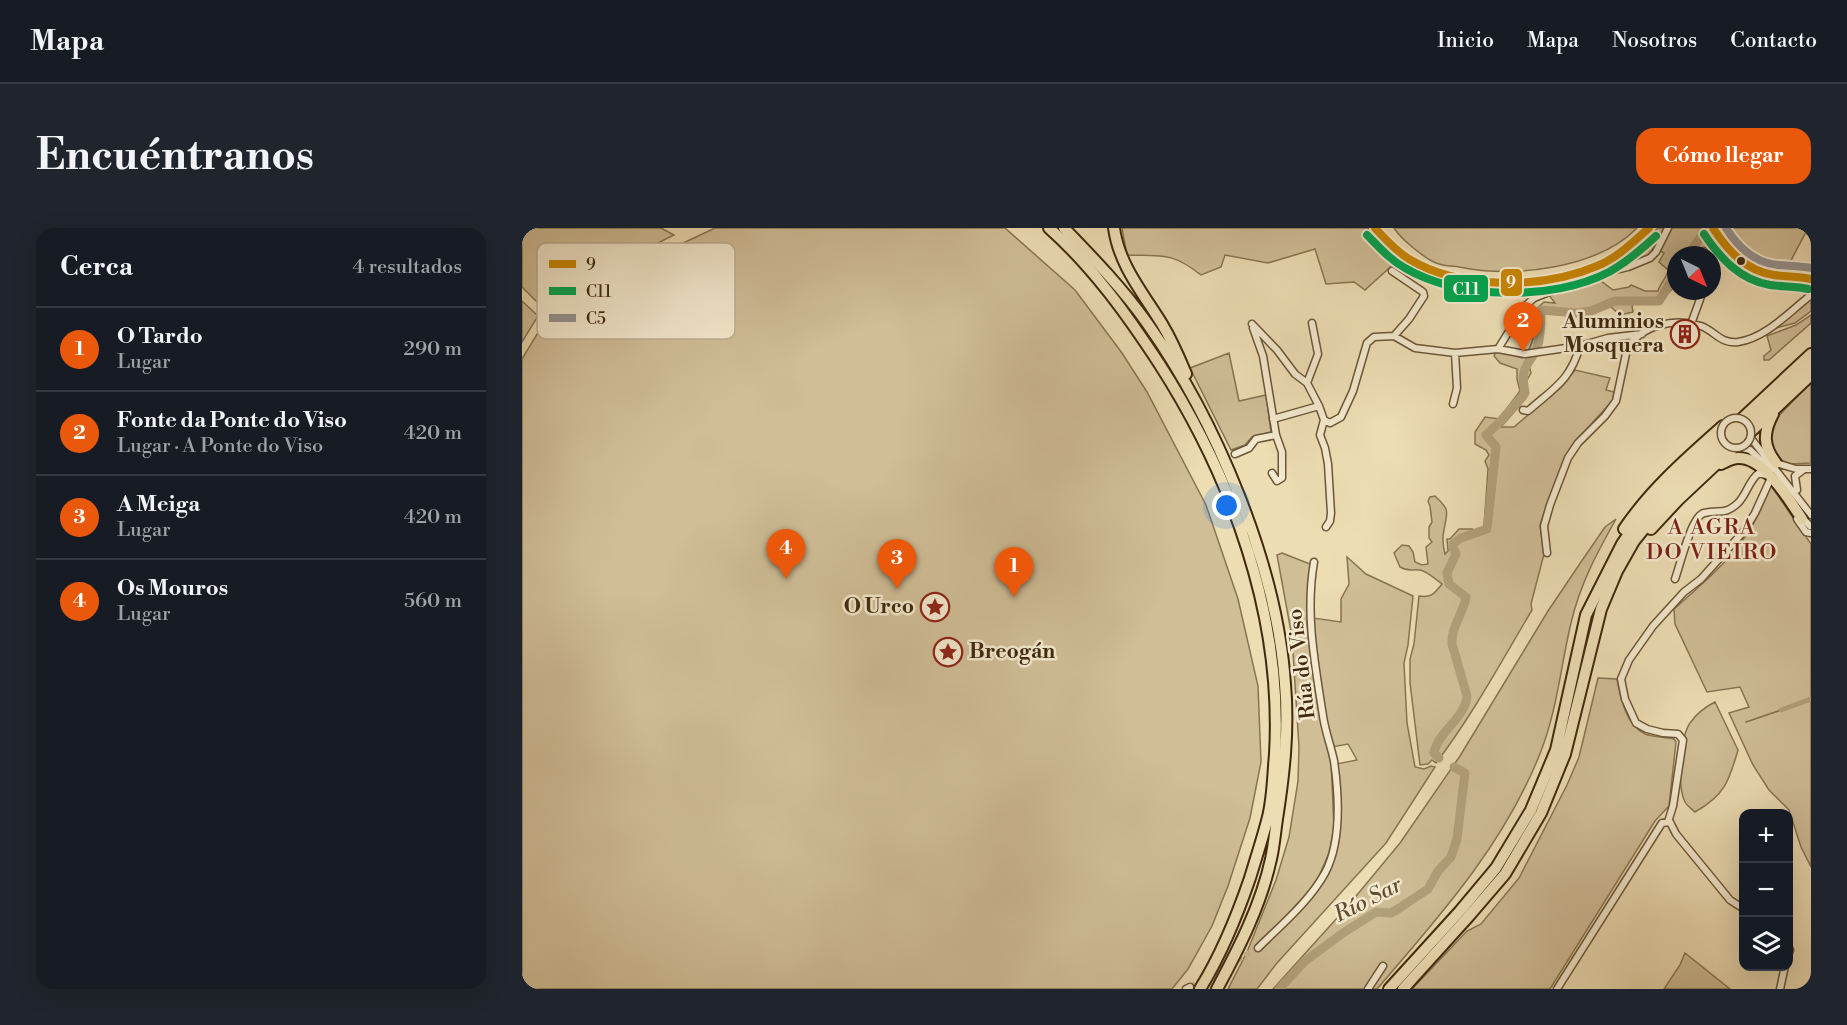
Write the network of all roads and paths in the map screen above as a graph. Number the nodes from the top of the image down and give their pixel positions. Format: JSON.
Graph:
{"nodes":[{"id":1,"x":1047,"y":228,"type":"edge"},
{"id":2,"x":1114,"y":228,"type":"edge"},
{"id":3,"x":1375,"y":228,"type":"edge"},
{"id":4,"x":1649,"y":228,"type":"edge"},
{"id":5,"x":1668,"y":228,"type":"edge"},
{"id":6,"x":1713,"y":228,"type":"edge"},
{"id":7,"x":1061,"y":232,"type":"edge"},
{"id":8,"x":1392,"y":271,"type":"dead end"},
{"id":9,"x":1811,"y":279,"type":"edge"},
{"id":10,"x":1811,"y":295,"type":"edge"},
{"id":11,"x":1700,"y":300,"type":"edge"},
{"id":12,"x":1312,"y":322,"type":"dead end"},
{"id":13,"x":1691,"y":324,"type":"junction"},
{"id":14,"x":1642,"y":334,"type":"junction"},
{"id":15,"x":1394,"y":336,"type":"junction"},
{"id":16,"x":1811,"y":345,"type":"edge"},
{"id":17,"x":1580,"y":346,"type":"junction"},
{"id":18,"x":1498,"y":349,"type":"junction"},
{"id":19,"x":1455,"y":353,"type":"junction"},
{"id":20,"x":1811,"y":354,"type":"edge"},
{"id":21,"x":1811,"y":364,"type":"edge"},
{"id":22,"x":1811,"y":375,"type":"edge"},
{"id":23,"x":1307,"y":383,"type":"junction"},
{"id":24,"x":1452,"y":404,"type":"dead end"},
{"id":25,"x":1319,"y":406,"type":"junction"},
{"id":26,"x":1776,"y":408,"type":"junction"},
{"id":27,"x":1523,"y":410,"type":"dead end"},
{"id":28,"x":1202,"y":413,"type":"junction"},
{"id":29,"x":1273,"y":419,"type":"junction"},
{"id":30,"x":1324,"y":420,"type":"junction"},
{"id":31,"x":1727,"y":422,"type":"junction"},
{"id":32,"x":1276,"y":435,"type":"junction"},
{"id":33,"x":1750,"y":437,"type":"junction"},
{"id":34,"x":1739,"y":447,"type":"junction"},
{"id":35,"x":1234,"y":454,"type":"dead end"},
{"id":36,"x":1774,"y":467,"type":"junction"},
{"id":37,"x":1712,"y":468,"type":"junction"},
{"id":38,"x":1808,"y":470,"type":"edge"},
{"id":39,"x":1272,"y":473,"type":"dead end"},
{"id":40,"x":1770,"y":480,"type":"junction"},
{"id":41,"x":1797,"y":490,"type":"junction"},
{"id":42,"x":1808,"y":524,"type":"edge"},
{"id":43,"x":1326,"y":527,"type":"dead end"},
{"id":44,"x":1547,"y":554,"type":"dead end"},
{"id":45,"x":1314,"y":562,"type":"dead end"},
{"id":46,"x":1617,"y":571,"type":"junction"},
{"id":47,"x":1675,"y":579,"type":"dead end"},
{"id":48,"x":1586,"y":615,"type":"junction"},
{"id":49,"x":1668,"y":822,"type":"junction"},
{"id":50,"x":1739,"y":906,"type":"edge"},
{"id":51,"x":1258,"y":948,"type":"tunnel mouth"},
{"id":52,"x":1383,"y":966,"type":"dead end"},
{"id":53,"x":1784,"y":971,"type":"edge"},
{"id":54,"x":1192,"y":988,"type":"edge"},
{"id":55,"x":1217,"y":989,"type":"edge"},
{"id":56,"x":1368,"y":989,"type":"edge"},
{"id":57,"x":1389,"y":989,"type":"edge"},
{"id":58,"x":1403,"y":989,"type":"edge"},
{"id":59,"x":1557,"y":989,"type":"edge"},
{"id":60,"x":1780,"y":989,"type":"edge"}],
"edges":[{"from":1,"to":7,"type":"highway"},
{"from":2,"to":28,"type":"highway"},
{"from":3,"to":4,"type":"street"},
{"from":5,"to":18,"type":"street"},
{"from":6,"to":9,"type":"street"},
{"from":7,"to":28,"type":"highway"},
{"from":7,"to":54,"type":"highway"},
{"from":8,"to":15,"type":"street"},
{"from":10,"to":13,"type":"street"},
{"from":11,"to":13,"type":"street"},
{"from":12,"to":23,"type":"street"},
{"from":13,"to":14,"type":"street"},
{"from":14,"to":17,"type":"street"},
{"from":14,"to":44,"type":"street"},
{"from":15,"to":19,"type":"street"},
{"from":15,"to":30,"type":"street"},
{"from":16,"to":31,"type":"highway"},
{"from":17,"to":18,"type":"street"},
{"from":17,"to":27,"type":"street"},
{"from":18,"to":19,"type":"street"},
{"from":19,"to":24,"type":"street"},
{"from":20,"to":48,"type":"highway"},
{"from":21,"to":46,"type":"highway"},
{"from":22,"to":26,"type":"highway"},
{"from":23,"to":25,"type":"street"},
{"from":23,"to":29,"type":"street"},
{"from":25,"to":29,"type":"street"},
{"from":25,"to":30,"type":"street"},
{"from":26,"to":36,"type":"highway"},
{"from":26,"to":37,"type":"highway"},
{"from":28,"to":55,"type":"highway"},
{"from":29,"to":32,"type":"street"},
{"from":30,"to":43,"type":"street"},
{"from":31,"to":33,"type":"street","bridge":true},
{"from":31,"to":34,"type":"street","bridge":true},
{"from":31,"to":48,"type":"highway"},
{"from":32,"to":35,"type":"street"},
{"from":32,"to":39,"type":"street"},
{"from":33,"to":34,"type":"street","bridge":true},
{"from":33,"to":36,"type":"street"},
{"from":34,"to":36,"type":"street"},
{"from":36,"to":38,"type":"street"},
{"from":36,"to":41,"type":"street"},
{"from":36,"to":42,"type":"street"},
{"from":37,"to":42,"type":"highway"},
{"from":37,"to":46,"type":"highway"},
{"from":38,"to":41,"type":"street"},
{"from":40,"to":42,"type":"street"},
{"from":40,"to":47,"type":"street"},
{"from":40,"to":49,"type":"street"},
{"from":41,"to":42,"type":"street"},
{"from":45,"to":51,"type":"street","name":"Rúa do Viso"},
{"from":46,"to":58,"type":"highway"},
{"from":48,"to":57,"type":"highway"},
{"from":49,"to":50,"type":"street"},
{"from":49,"to":59,"type":"street"},
{"from":52,"to":56,"type":"street"},
{"from":53,"to":60,"type":"street"}]}
